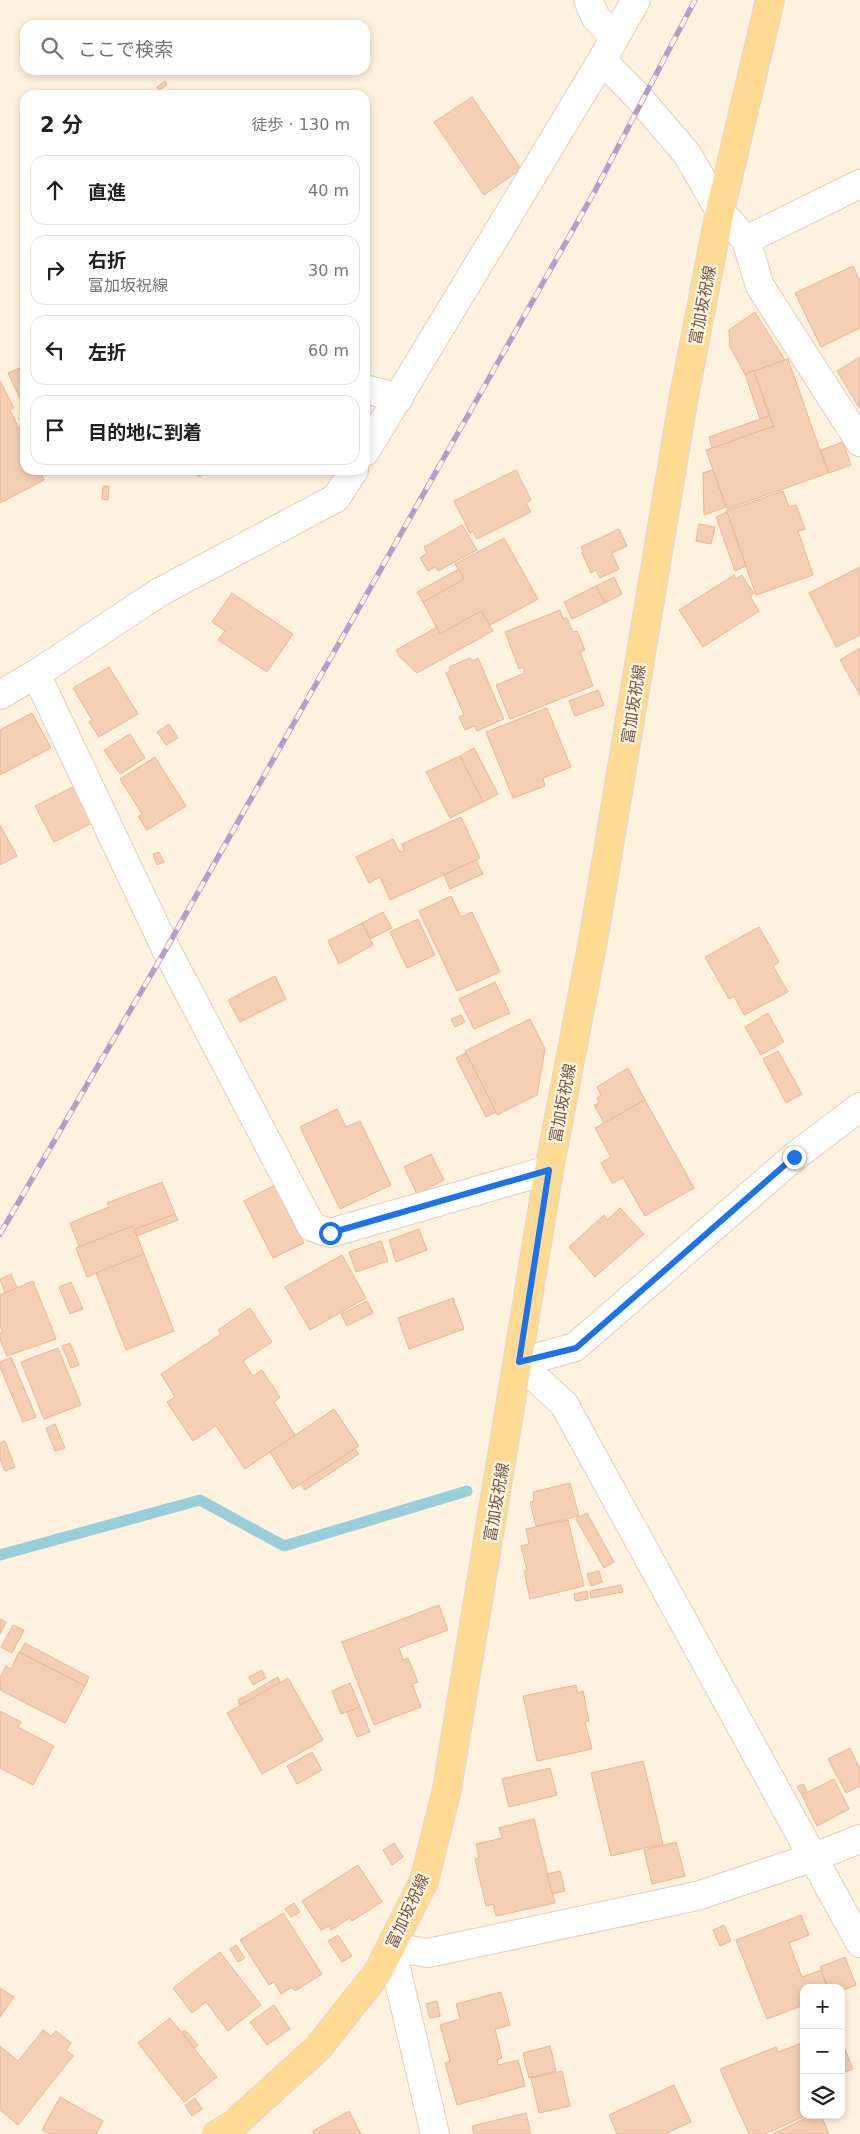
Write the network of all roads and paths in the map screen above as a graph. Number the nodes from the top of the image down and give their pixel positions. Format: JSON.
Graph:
{"nodes":[{"id":1,"x":588,"y":0,"type":"edge"},
{"id":2,"x":636,"y":0,"type":"edge"},
{"id":3,"x":770,"y":0,"type":"edge"},
{"id":4,"x":615,"y":37,"type":"junction"},
{"id":5,"x":602,"y":60,"type":"junction"},
{"id":6,"x":860,"y":184,"type":"edge"},
{"id":7,"x":720,"y":211,"type":"junction"},
{"id":8,"x":746,"y":240,"type":"junction"},
{"id":9,"x":370,"y":390,"type":"edge"},
{"id":10,"x":399,"y":398,"type":"junction"},
{"id":11,"x":860,"y":442,"type":"edge"},
{"id":12,"x":370,"y":444,"type":"edge"},
{"id":13,"x":351,"y":475,"type":"edge"},
{"id":14,"x":36,"y":674,"type":"junction"},
{"id":15,"x":0,"y":695,"type":"edge"},
{"id":16,"x":860,"y":1107,"type":"edge"},
{"id":17,"x":549,"y":1170,"type":"junction"},
{"id":18,"x":519,"y":1362,"type":"junction"},
{"id":19,"x":860,"y":1839,"type":"edge"},
{"id":20,"x":814,"y":1857,"type":"junction"},
{"id":21,"x":860,"y":1943,"type":"edge"},
{"id":22,"x":391,"y":1947,"type":"junction"},
{"id":23,"x":217,"y":2134,"type":"edge"},
{"id":24,"x":435,"y":2134,"type":"edge"}],
"edges":[{"from":1,"to":4,"type":"street"},
{"from":2,"to":4,"type":"street"},
{"from":3,"to":7,"type":"main road","name":"富加坂祝線"},
{"from":4,"to":5,"type":"street"},
{"from":5,"to":7,"type":"street"},
{"from":5,"to":10,"type":"street"},
{"from":6,"to":8,"type":"street"},
{"from":7,"to":8,"type":"street"},
{"from":7,"to":17,"type":"main road","name":"富加坂祝線"},
{"from":8,"to":11,"type":"street"},
{"from":9,"to":10,"type":"street"},
{"from":10,"to":12,"type":"street"},
{"from":13,"to":14,"type":"street"},
{"from":14,"to":15,"type":"street"},
{"from":14,"to":17,"type":"street"},
{"from":16,"to":18,"type":"street"},
{"from":17,"to":18,"type":"main road","name":"富加坂祝線"},
{"from":18,"to":20,"type":"street"},
{"from":18,"to":22,"type":"main road","name":"富加坂祝線"},
{"from":19,"to":20,"type":"street"},
{"from":20,"to":21,"type":"street"},
{"from":20,"to":22,"type":"street"},
{"from":22,"to":23,"type":"main road","name":"富加坂祝線"},
{"from":22,"to":24,"type":"street"}]}
